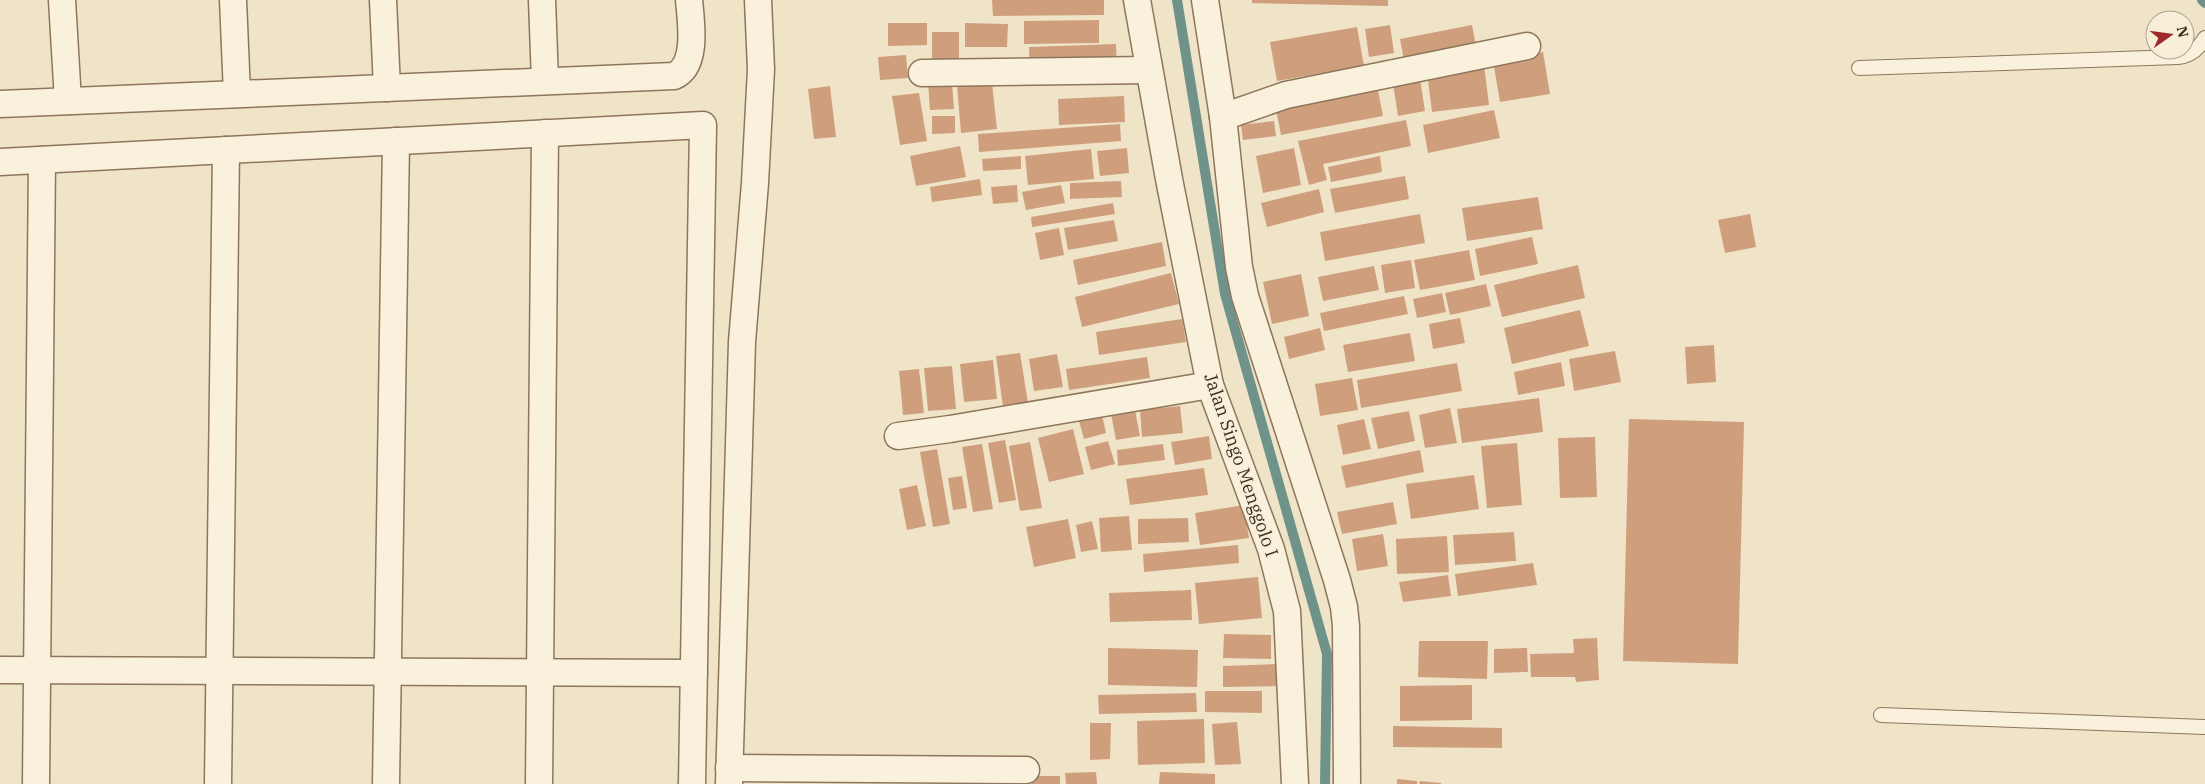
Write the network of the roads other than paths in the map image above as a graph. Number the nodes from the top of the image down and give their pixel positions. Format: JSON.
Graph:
{"nodes":[{"id":1,"x":62,"y":0,"type":"edge"},
{"id":2,"x":233,"y":0,"type":"edge"},
{"id":3,"x":383,"y":0,"type":"edge"},
{"id":4,"x":542,"y":0,"type":"edge"},
{"id":5,"x":689,"y":0,"type":"edge"},
{"id":6,"x":758,"y":0,"type":"edge"},
{"id":7,"x":1137,"y":0,"type":"edge"},
{"id":8,"x":1205,"y":0,"type":"edge"},
{"id":9,"x":2205,"y":38,"type":"edge"},
{"id":10,"x":1527,"y":46,"type":"dead end"},
{"id":11,"x":1859,"y":68,"type":"dead end"},
{"id":12,"x":1149,"y":70,"type":"junction"},
{"id":13,"x":922,"y":73,"type":"dead end"},
{"id":14,"x":545,"y":82,"type":"junction"},
{"id":15,"x":387,"y":88,"type":"junction"},
{"id":16,"x":237,"y":94,"type":"junction"},
{"id":17,"x":68,"y":101,"type":"junction"},
{"id":18,"x":0,"y":104,"type":"edge"},
{"id":19,"x":1224,"y":117,"type":"junction"},
{"id":20,"x":545,"y":133,"type":"junction"},
{"id":21,"x":396,"y":141,"type":"junction"},
{"id":22,"x":226,"y":150,"type":"junction"},
{"id":23,"x":42,"y":160,"type":"junction"},
{"id":24,"x":0,"y":162,"type":"edge"},
{"id":25,"x":1210,"y":385,"type":"junction"},
{"id":26,"x":898,"y":436,"type":"dead end"},
{"id":27,"x":0,"y":670,"type":"edge"},
{"id":28,"x":37,"y":671,"type":"junction"},
{"id":29,"x":220,"y":672,"type":"junction"},
{"id":30,"x":388,"y":672,"type":"junction"},
{"id":31,"x":694,"y":673,"type":"junction"},
{"id":32,"x":540,"y":674,"type":"junction"},
{"id":33,"x":1881,"y":715,"type":"dead end"},
{"id":34,"x":2205,"y":727,"type":"edge"},
{"id":35,"x":1026,"y":770,"type":"dead end"},
{"id":36,"x":729,"y":776,"type":"edge"},
{"id":37,"x":36,"y":784,"type":"edge"},
{"id":38,"x":218,"y":784,"type":"edge"},
{"id":39,"x":386,"y":784,"type":"edge"},
{"id":40,"x":539,"y":784,"type":"edge"},
{"id":41,"x":692,"y":784,"type":"edge"},
{"id":42,"x":1295,"y":784,"type":"edge"},
{"id":43,"x":1347,"y":784,"type":"edge"}],
"edges":[{"from":1,"to":17,"type":"street"},
{"from":2,"to":16,"type":"street"},
{"from":3,"to":15,"type":"street"},
{"from":4,"to":14,"type":"street"},
{"from":5,"to":14,"type":"street"},
{"from":6,"to":36,"type":"street"},
{"from":7,"to":12,"type":"street","name":"Jalan Singo Menggolo I"},
{"from":8,"to":19,"type":"street"},
{"from":9,"to":11,"type":"lane"},
{"from":10,"to":19,"type":"street"},
{"from":12,"to":13,"type":"street"},
{"from":12,"to":25,"type":"street","name":"Jalan Singo Menggolo I"},
{"from":14,"to":15,"type":"street"},
{"from":15,"to":16,"type":"street"},
{"from":16,"to":17,"type":"street"},
{"from":17,"to":18,"type":"street"},
{"from":19,"to":43,"type":"street"},
{"from":20,"to":21,"type":"street"},
{"from":20,"to":31,"type":"street"},
{"from":20,"to":32,"type":"street"},
{"from":21,"to":22,"type":"street"},
{"from":21,"to":30,"type":"street"},
{"from":22,"to":23,"type":"street"},
{"from":22,"to":29,"type":"street"},
{"from":23,"to":24,"type":"street"},
{"from":23,"to":28,"type":"street"},
{"from":25,"to":26,"type":"street"},
{"from":25,"to":42,"type":"street","name":"Jalan Singo Menggolo I"},
{"from":27,"to":28,"type":"street"},
{"from":28,"to":29,"type":"street"},
{"from":28,"to":37,"type":"street"},
{"from":29,"to":30,"type":"street"},
{"from":29,"to":38,"type":"street"},
{"from":30,"to":32,"type":"street"},
{"from":30,"to":39,"type":"street"},
{"from":31,"to":32,"type":"street"},
{"from":31,"to":41,"type":"street"},
{"from":32,"to":40,"type":"street"},
{"from":33,"to":34,"type":"lane"},
{"from":35,"to":36,"type":"street"}]}
